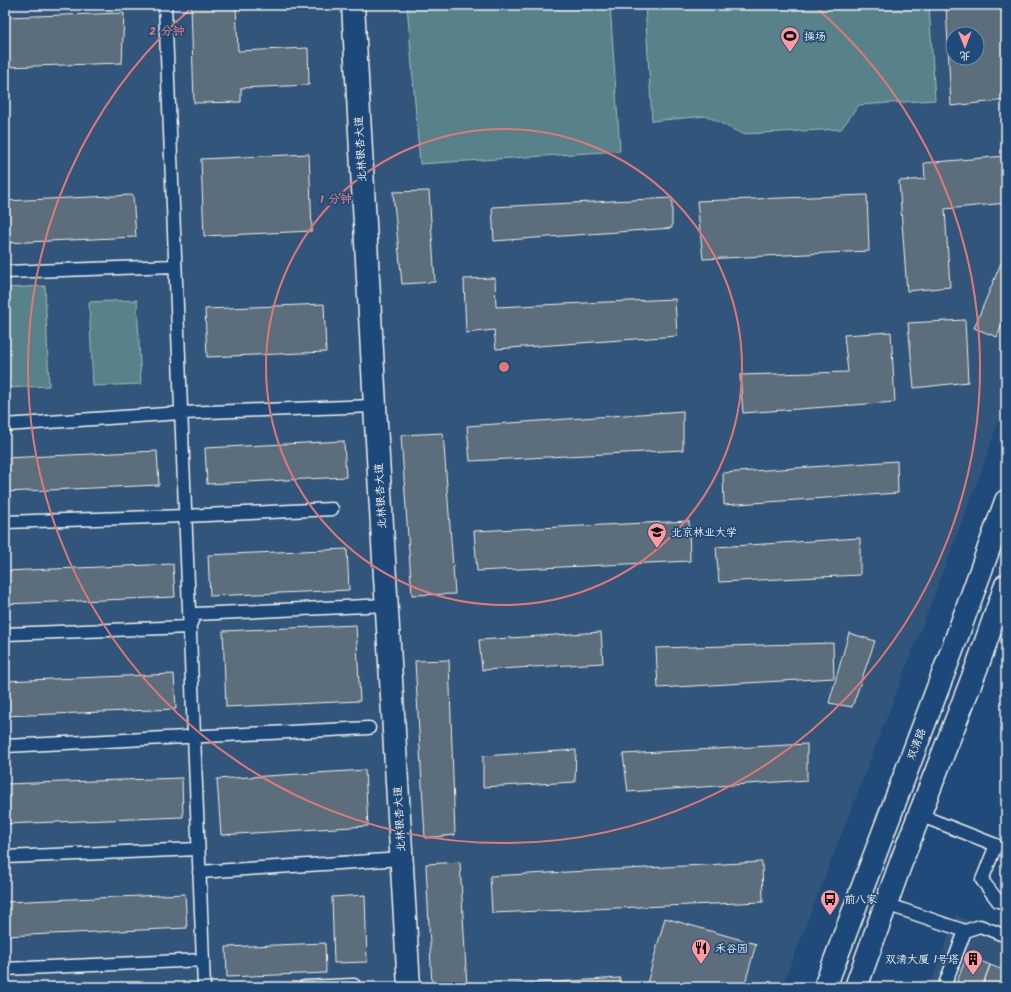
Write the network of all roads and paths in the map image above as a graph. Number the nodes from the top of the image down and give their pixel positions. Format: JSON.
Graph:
{"nodes":[{"id":1,"x":165,"y":5,"type":"edge"},
{"id":2,"x":353,"y":5,"type":"edge"},
{"id":3,"x":175,"y":266,"type":"junction"},
{"id":4,"x":5,"y":272,"type":"edge"},
{"id":5,"x":374,"y":406,"type":"junction"},
{"id":6,"x":181,"y":413,"type":"junction"},
{"id":7,"x":5,"y":425,"type":"edge"},
{"id":8,"x":1006,"y":501,"type":"edge"},
{"id":9,"x":332,"y":509,"type":"dead end"},
{"id":10,"x":185,"y":516,"type":"junction"},
{"id":11,"x":5,"y":522,"type":"edge"},
{"id":12,"x":1006,"y":585,"type":"edge"},
{"id":13,"x":387,"y":606,"type":"junction"},
{"id":14,"x":190,"y":627,"type":"junction"},
{"id":15,"x":5,"y":634,"type":"edge"},
{"id":16,"x":369,"y":728,"type":"dead end"},
{"id":17,"x":194,"y":737,"type":"junction"},
{"id":18,"x":5,"y":746,"type":"edge"},
{"id":19,"x":919,"y":815,"type":"junction"},
{"id":20,"x":198,"y":849,"type":"junction"},
{"id":21,"x":5,"y":857,"type":"edge"},
{"id":22,"x":402,"y":859,"type":"junction"},
{"id":23,"x":199,"y":872,"type":"junction"},
{"id":24,"x":1006,"y":903,"type":"edge"},
{"id":25,"x":886,"y":904,"type":"junction"},
{"id":26,"x":965,"y":931,"type":"junction"},
{"id":27,"x":1006,"y":936,"type":"edge"},
{"id":28,"x":203,"y":960,"type":"junction"},
{"id":29,"x":5,"y":969,"type":"edge"},
{"id":30,"x":354,"y":985,"type":"dead end"},
{"id":31,"x":204,"y":987,"type":"edge"},
{"id":32,"x":304,"y":987,"type":"edge"},
{"id":33,"x":409,"y":987,"type":"edge"},
{"id":34,"x":825,"y":987,"type":"edge"},
{"id":35,"x":856,"y":987,"type":"edge"},
{"id":36,"x":944,"y":987,"type":"edge"}],
"edges":[{"from":1,"to":3,"type":"lane"},
{"from":2,"to":5,"type":"street","name":"北林银杏大道"},
{"from":3,"to":4,"type":"lane"},
{"from":3,"to":6,"type":"lane"},
{"from":5,"to":6,"type":"lane"},
{"from":5,"to":13,"type":"street","name":"北林银杏大道"},
{"from":6,"to":7,"type":"lane"},
{"from":6,"to":10,"type":"lane"},
{"from":8,"to":34,"type":"street","name":"双清路"},
{"from":9,"to":10,"type":"lane"},
{"from":10,"to":11,"type":"lane"},
{"from":10,"to":14,"type":"lane"},
{"from":12,"to":19,"type":"street"},
{"from":13,"to":14,"type":"lane"},
{"from":13,"to":22,"type":"street","name":"北林银杏大道"},
{"from":14,"to":15,"type":"lane"},
{"from":14,"to":17,"type":"lane"},
{"from":16,"to":17,"type":"lane"},
{"from":17,"to":18,"type":"lane"},
{"from":17,"to":20,"type":"lane"},
{"from":19,"to":24,"type":"lane"},
{"from":19,"to":25,"type":"street"},
{"from":20,"to":21,"type":"lane"},
{"from":20,"to":23,"type":"lane"},
{"from":22,"to":23,"type":"lane"},
{"from":22,"to":33,"type":"street","name":"北林银杏大道"},
{"from":23,"to":28,"type":"lane"},
{"from":25,"to":26,"type":"lane"},
{"from":25,"to":35,"type":"street"},
{"from":26,"to":27,"type":"lane"},
{"from":26,"to":36,"type":"lane"},
{"from":28,"to":29,"type":"lane"},
{"from":28,"to":31,"type":"lane"},
{"from":30,"to":32,"type":"lane"}]}
